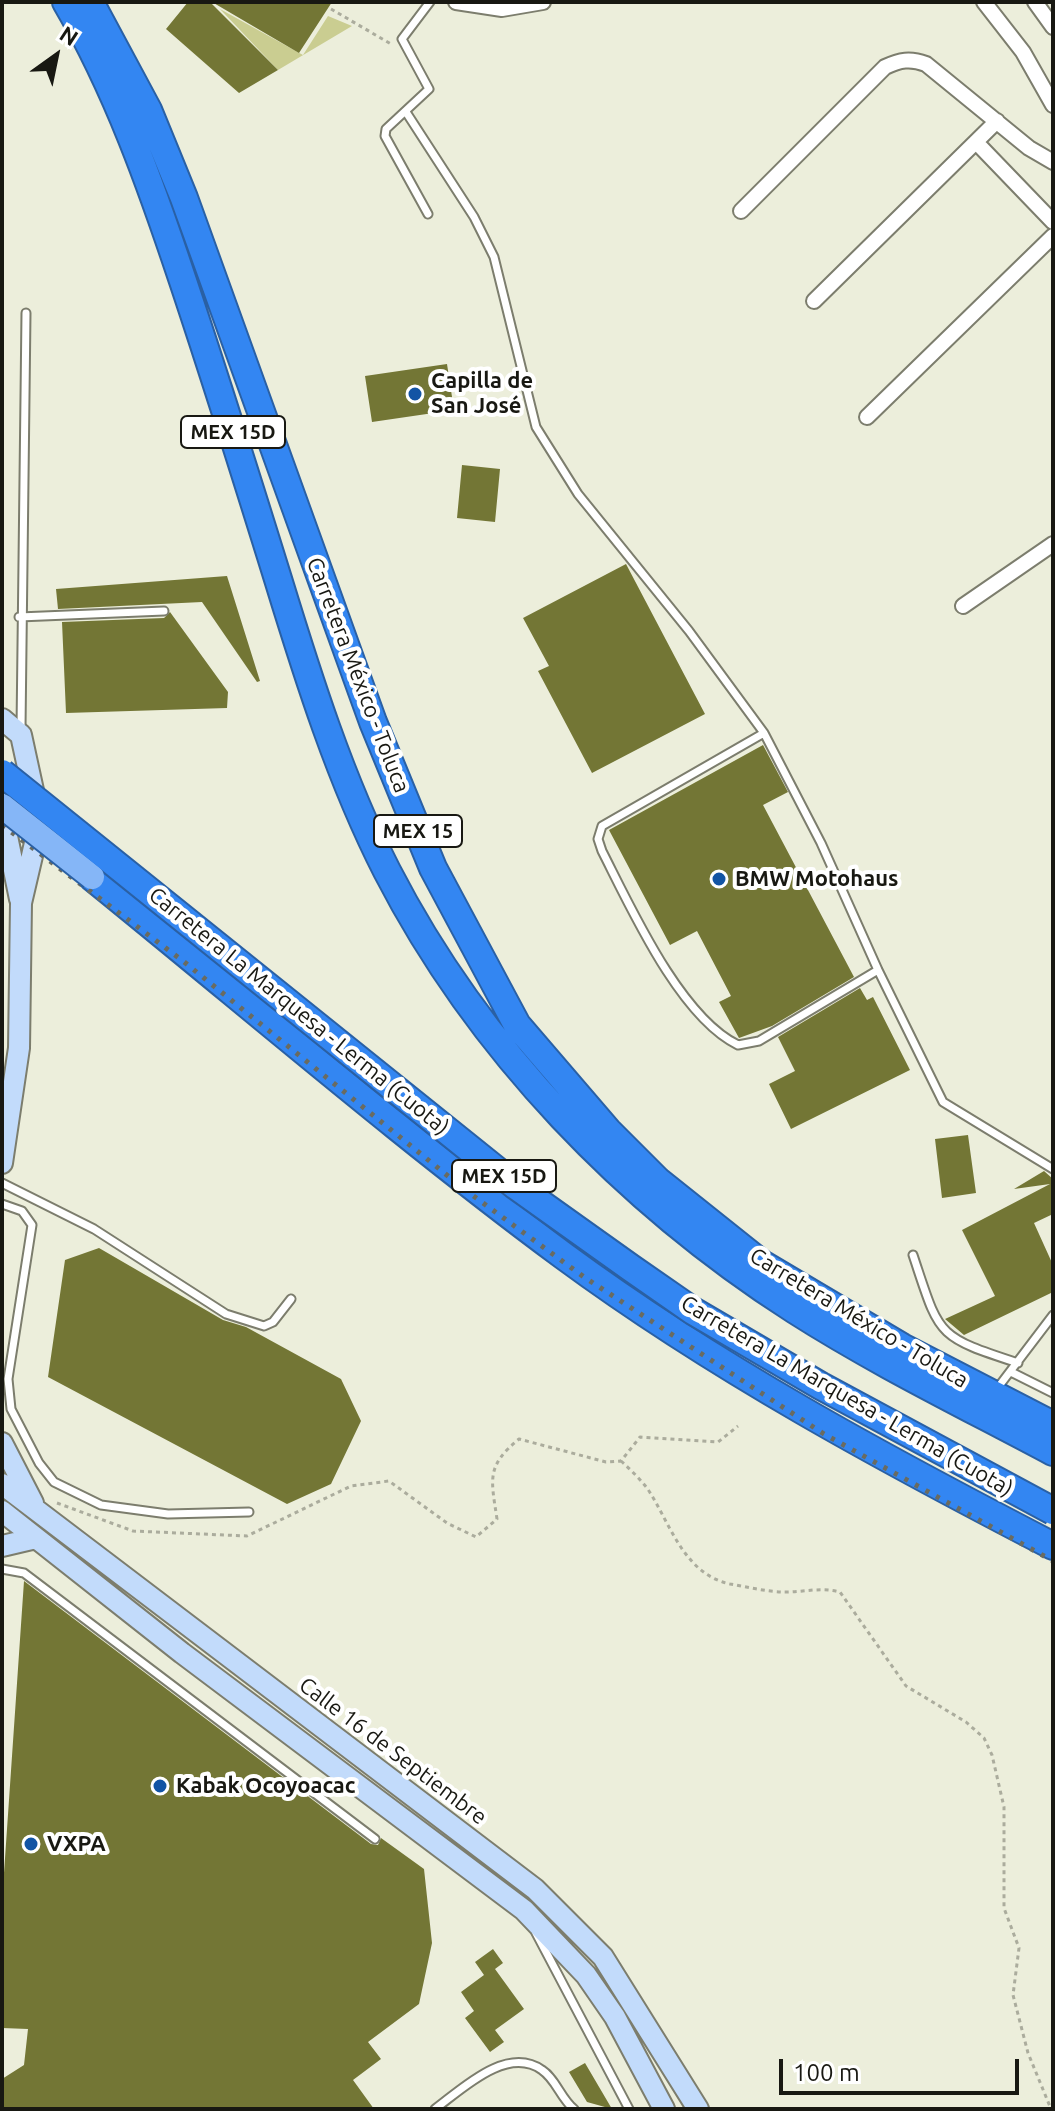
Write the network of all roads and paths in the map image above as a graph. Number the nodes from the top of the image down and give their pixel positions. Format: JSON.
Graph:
{"nodes":[{"id":1,"x":66,"y":2,"type":"edge"},
{"id":2,"x":90,"y":2,"type":"edge"},
{"id":3,"x":430,"y":2,"type":"edge"},
{"id":4,"x":456,"y":2,"type":"edge"},
{"id":5,"x":543,"y":2,"type":"edge"},
{"id":6,"x":984,"y":2,"type":"edge"},
{"id":7,"x":1035,"y":2,"type":"edge"},
{"id":8,"x":331,"y":9,"type":"dead end"},
{"id":9,"x":1053,"y":27,"type":"edge"},
{"id":10,"x":402,"y":39,"type":"junction"},
{"id":11,"x":1053,"y":105,"type":"edge"},
{"id":12,"x":406,"y":112,"type":"junction"},
{"id":13,"x":997,"y":121,"type":"junction"},
{"id":14,"x":976,"y":142,"type":"junction"},
{"id":15,"x":1053,"y":162,"type":"edge"},
{"id":16,"x":741,"y":211,"type":"dead end"},
{"id":17,"x":428,"y":214,"type":"dead end"},
{"id":18,"x":1053,"y":222,"type":"edge"},
{"id":19,"x":1053,"y":236,"type":"edge"},
{"id":20,"x":814,"y":301,"type":"dead end"},
{"id":21,"x":26,"y":313,"type":"dead end"},
{"id":22,"x":867,"y":417,"type":"dead end"},
{"id":23,"x":1053,"y":544,"type":"edge"},
{"id":24,"x":963,"y":606,"type":"dead end"},
{"id":25,"x":164,"y":611,"type":"dead end"},
{"id":26,"x":19,"y":617,"type":"junction"},
{"id":27,"x":2,"y":719,"type":"edge"},
{"id":28,"x":764,"y":733,"type":"junction"},
{"id":29,"x":21,"y":735,"type":"junction"},
{"id":30,"x":2,"y":773,"type":"edge"},
{"id":31,"x":2,"y":806,"type":"edge"},
{"id":32,"x":2,"y":812,"type":"edge"},
{"id":33,"x":92,"y":877,"type":"joint"},
{"id":34,"x":21,"y":903,"type":"junction"},
{"id":35,"x":878,"y":970,"type":"junction"},
{"id":36,"x":2,"y":1163,"type":"edge"},
{"id":37,"x":1053,"y":1169,"type":"edge"},
{"id":38,"x":2,"y":1183,"type":"edge"},
{"id":39,"x":2,"y":1204,"type":"edge"},
{"id":40,"x":913,"y":1255,"type":"dead end"},
{"id":41,"x":291,"y":1299,"type":"dead end"},
{"id":42,"x":1053,"y":1315,"type":"edge"},
{"id":43,"x":1018,"y":1363,"type":"junction"},
{"id":44,"x":1011,"y":1372,"type":"junction"},
{"id":45,"x":1053,"y":1393,"type":"edge"},
{"id":46,"x":992,"y":1395,"type":"junction"},
{"id":47,"x":1053,"y":1425,"type":"edge"},
{"id":48,"x":738,"y":1426,"type":"dead end"},
{"id":49,"x":2,"y":1443,"type":"edge"},
{"id":50,"x":1053,"y":1452,"type":"edge"},
{"id":51,"x":621,"y":1461,"type":"junction"},
{"id":52,"x":2,"y":1484,"type":"edge"},
{"id":53,"x":45,"y":1505,"type":"junction"},
{"id":54,"x":2,"y":1511,"type":"edge"},
{"id":55,"x":1053,"y":1511,"type":"edge"},
{"id":56,"x":249,"y":1512,"type":"dead end"},
{"id":57,"x":36,"y":1538,"type":"junction"},
{"id":58,"x":2,"y":1546,"type":"edge"},
{"id":59,"x":1053,"y":1546,"type":"edge"},
{"id":60,"x":2,"y":1569,"type":"edge"},
{"id":61,"x":375,"y":1839,"type":"dead end"},
{"id":62,"x":524,"y":1910,"type":"junction"},
{"id":63,"x":630,"y":2108,"type":"edge"},
{"id":64,"x":435,"y":2109,"type":"edge"},
{"id":65,"x":574,"y":2109,"type":"edge"},
{"id":66,"x":617,"y":2109,"type":"edge"},
{"id":67,"x":664,"y":2109,"type":"edge"},
{"id":68,"x":698,"y":2109,"type":"edge"},
{"id":69,"x":1051,"y":2109,"type":"edge"}],
"edges":[{"from":1,"to":50,"type":"highway","number":"MEX 15D"},
{"from":2,"to":46,"type":"highway","name":"Carretera México - Toluca","number":"MEX 15"},
{"from":3,"to":10,"type":"lane"},
{"from":4,"to":5,"type":"street"},
{"from":6,"to":11,"type":"street"},
{"from":7,"to":9,"type":"street"},
{"from":8,"to":10,"type":"path"},
{"from":10,"to":12,"type":"lane"},
{"from":12,"to":17,"type":"lane"},
{"from":12,"to":28,"type":"lane"},
{"from":13,"to":14,"type":"street"},
{"from":13,"to":15,"type":"street"},
{"from":13,"to":16,"type":"street"},
{"from":14,"to":18,"type":"street"},
{"from":14,"to":20,"type":"street"},
{"from":19,"to":22,"type":"street"},
{"from":21,"to":26,"type":"lane"},
{"from":23,"to":24,"type":"street"},
{"from":25,"to":26,"type":"lane"},
{"from":26,"to":29,"type":"lane"},
{"from":27,"to":29,"type":"main road"},
{"from":28,"to":35,"type":"lane"},
{"from":28,"to":35,"type":"lane"},
{"from":29,"to":34,"type":"main road"},
{"from":30,"to":55,"type":"highway","name":"Carretera La Marquesa - Lerma (Cuota)","number":"MEX 15D","bridge":true},
{"from":31,"to":33,"type":"main road","bridge":true},
{"from":32,"to":34,"type":"main road"},
{"from":33,"to":59,"type":"highway"},
{"from":34,"to":36,"type":"main road"},
{"from":35,"to":37,"type":"lane"},
{"from":38,"to":41,"type":"lane"},
{"from":39,"to":56,"type":"lane"},
{"from":40,"to":43,"type":"lane"},
{"from":42,"to":43,"type":"lane"},
{"from":43,"to":44,"type":"lane"},
{"from":44,"to":45,"type":"lane"},
{"from":44,"to":46,"type":"lane"},
{"from":46,"to":47,"type":"highway","name":"Carretera México - Toluca","number":"MEX 15"},
{"from":48,"to":51,"type":"path"},
{"from":49,"to":53,"type":"main road"},
{"from":51,"to":53,"type":"path"},
{"from":51,"to":69,"type":"path"},
{"from":52,"to":53,"type":"main road","name":"Calle 16 de Septiembre"},
{"from":53,"to":68,"type":"main road","name":"Calle 16 de Septiembre"},
{"from":54,"to":57,"type":"main road"},
{"from":57,"to":58,"type":"main road"},
{"from":57,"to":62,"type":"main road"},
{"from":60,"to":61,"type":"lane"},
{"from":62,"to":63,"type":"lane"},
{"from":62,"to":67,"type":"main road"},
{"from":63,"to":66,"type":"lane"},
{"from":64,"to":65,"type":"lane"}]}
